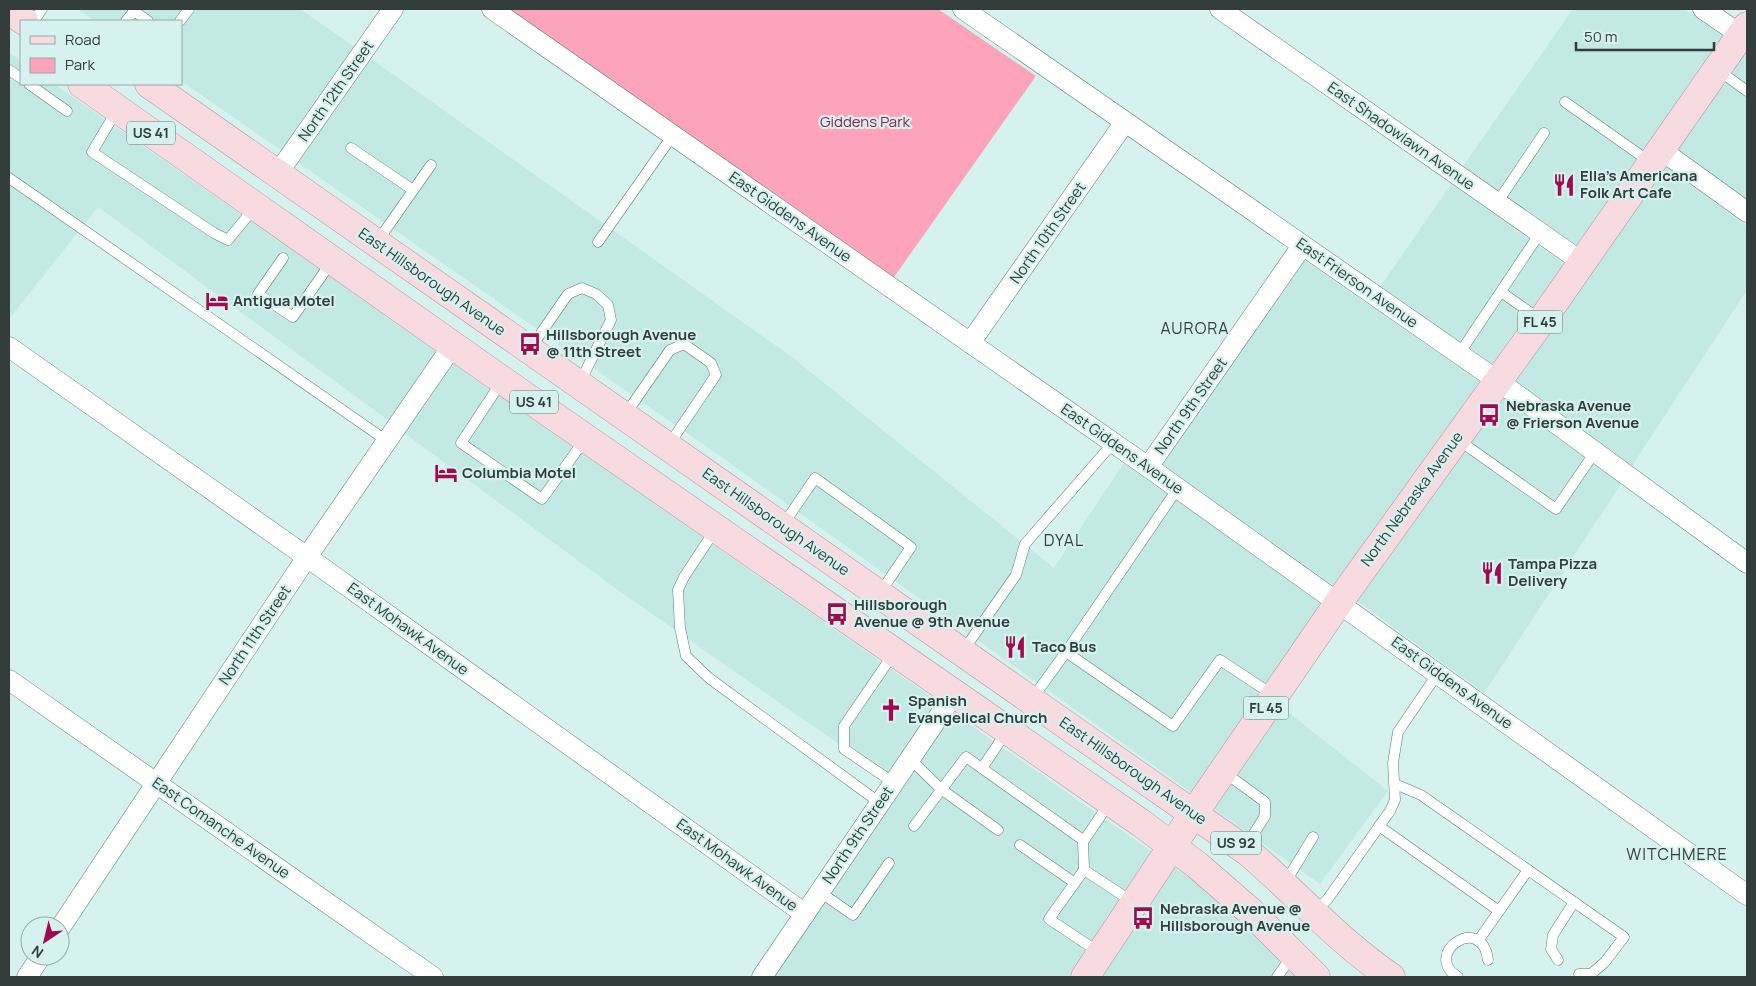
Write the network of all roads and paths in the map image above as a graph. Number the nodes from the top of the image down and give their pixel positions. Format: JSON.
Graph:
{"nodes":[{"id":1,"x":42,"y":9,"type":"edge"},
{"id":2,"x":190,"y":9,"type":"edge"},
{"id":3,"x":394,"y":9,"type":"edge"},
{"id":4,"x":492,"y":9,"type":"edge"},
{"id":5,"x":963,"y":9,"type":"edge"},
{"id":6,"x":1220,"y":9,"type":"edge"},
{"id":7,"x":1703,"y":9,"type":"edge"},
{"id":8,"x":9,"y":10,"type":"edge"},
{"id":9,"x":132,"y":10,"type":"edge"},
{"id":10,"x":23,"y":20,"type":"edge"},
{"id":11,"x":35,"y":20,"type":"edge"},
{"id":12,"x":147,"y":20,"type":"edge"},
{"id":13,"x":181,"y":20,"type":"edge"},
{"id":14,"x":1744,"y":31,"type":"edge"},
{"id":15,"x":9,"y":70,"type":"edge"},
{"id":16,"x":1717,"y":70,"type":"junction"},
{"id":17,"x":20,"y":77,"type":"edge"},
{"id":18,"x":30,"y":85,"type":"edge"},
{"id":19,"x":83,"y":85,"type":"edge"},
{"id":20,"x":150,"y":85,"type":"edge"},
{"id":21,"x":1747,"y":91,"type":"edge"},
{"id":22,"x":1565,"y":102,"type":"dead end"},
{"id":23,"x":117,"y":109,"type":"junction"},
{"id":24,"x":67,"y":111,"type":"dead end"},
{"id":25,"x":1125,"y":122,"type":"junction"},
{"id":26,"x":1544,"y":133,"type":"dead end"},
{"id":27,"x":673,"y":135,"type":"junction"},
{"id":28,"x":351,"y":148,"type":"dead end"},
{"id":29,"x":1656,"y":157,"type":"junction"},
{"id":30,"x":430,"y":165,"type":"dead end"},
{"id":31,"x":278,"y":173,"type":"junction"},
{"id":32,"x":9,"y":178,"type":"edge"},
{"id":33,"x":218,"y":180,"type":"junction"},
{"id":34,"x":413,"y":190,"type":"junction"},
{"id":35,"x":1496,"y":202,"type":"junction"},
{"id":36,"x":255,"y":206,"type":"junction"},
{"id":37,"x":1747,"y":212,"type":"edge"},
{"id":38,"x":1540,"y":233,"type":"junction"},
{"id":39,"x":598,"y":242,"type":"dead end"},
{"id":40,"x":376,"y":243,"type":"junction"},
{"id":41,"x":1302,"y":246,"type":"junction"},
{"id":42,"x":282,"y":258,"type":"dead end"},
{"id":43,"x":332,"y":260,"type":"junction"},
{"id":44,"x":1582,"y":262,"type":"junction"},
{"id":45,"x":1501,"y":292,"type":"junction"},
{"id":46,"x":1542,"y":320,"type":"junction"},
{"id":47,"x":519,"y":343,"type":"junction"},
{"id":48,"x":970,"y":343,"type":"junction"},
{"id":49,"x":453,"y":345,"type":"junction"},
{"id":50,"x":9,"y":347,"type":"edge"},
{"id":51,"x":1459,"y":354,"type":"junction"},
{"id":52,"x":502,"y":380,"type":"junction"},
{"id":53,"x":1498,"y":381,"type":"junction"},
{"id":54,"x":579,"y":385,"type":"junction"},
{"id":55,"x":624,"y":417,"type":"junction"},
{"id":56,"x":586,"y":438,"type":"junction"},
{"id":57,"x":1456,"y":438,"type":"junction"},
{"id":58,"x":387,"y":441,"type":"junction"},
{"id":59,"x":1113,"y":443,"type":"junction"},
{"id":60,"x":668,"y":447,"type":"junction"},
{"id":61,"x":1595,"y":452,"type":"junction"},
{"id":62,"x":1148,"y":467,"type":"junction"},
{"id":63,"x":637,"y":474,"type":"junction"},
{"id":64,"x":1178,"y":488,"type":"junction"},
{"id":65,"x":782,"y":526,"type":"junction"},
{"id":66,"x":716,"y":528,"type":"junction"},
{"id":67,"x":307,"y":557,"type":"junction"},
{"id":68,"x":1747,"y":563,"type":"edge"},
{"id":69,"x":880,"y":594,"type":"junction"},
{"id":70,"x":1339,"y":602,"type":"junction"},
{"id":71,"x":894,"y":652,"type":"junction"},
{"id":72,"x":962,"y":652,"type":"junction"},
{"id":73,"x":1066,"y":652,"type":"junction"},
{"id":74,"x":1438,"y":673,"type":"junction"},
{"id":75,"x":9,"y":680,"type":"edge"},
{"id":76,"x":954,"y":694,"type":"junction"},
{"id":77,"x":1274,"y":696,"type":"junction"},
{"id":78,"x":1031,"y":700,"type":"junction"},
{"id":79,"x":1007,"y":731,"type":"junction"},
{"id":80,"x":910,"y":759,"type":"junction"},
{"id":81,"x":982,"y":768,"type":"junction"},
{"id":82,"x":1223,"y":771,"type":"junction"},
{"id":83,"x":157,"y":782,"type":"junction"},
{"id":84,"x":894,"y":783,"type":"junction"},
{"id":85,"x":1395,"y":784,"type":"junction"},
{"id":86,"x":941,"y":790,"type":"junction"},
{"id":87,"x":1011,"y":790,"type":"junction"},
{"id":88,"x":1005,"y":799,"type":"dead end"},
{"id":89,"x":1110,"y":802,"type":"junction"},
{"id":90,"x":880,"y":803,"type":"junction"},
{"id":91,"x":1194,"y":814,"type":"junction"},
{"id":92,"x":914,"y":826,"type":"dead end"},
{"id":93,"x":1379,"y":826,"type":"junction"},
{"id":94,"x":998,"y":830,"type":"dead end"},
{"id":95,"x":1314,"y":837,"type":"dead end"},
{"id":96,"x":1083,"y":842,"type":"junction"},
{"id":97,"x":1020,"y":845,"type":"dead end"},
{"id":98,"x":1172,"y":845,"type":"junction"},
{"id":99,"x":1245,"y":849,"type":"junction"},
{"id":100,"x":890,"y":863,"type":"dead end"},
{"id":101,"x":1084,"y":870,"type":"junction"},
{"id":102,"x":1528,"y":870,"type":"junction"},
{"id":103,"x":1075,"y":883,"type":"junction"},
{"id":104,"x":1284,"y":884,"type":"junction"},
{"id":105,"x":820,"y":892,"type":"junction"},
{"id":106,"x":1747,"y":895,"type":"edge"},
{"id":107,"x":1135,"y":902,"type":"junction"},
{"id":108,"x":1574,"y":902,"type":"junction"},
{"id":109,"x":1499,"y":911,"type":"junction"},
{"id":110,"x":1314,"y":913,"type":"junction"},
{"id":111,"x":805,"y":914,"type":"junction"},
{"id":112,"x":68,"y":916,"type":"edge"},
{"id":113,"x":1478,"y":941,"type":"junction"},
{"id":114,"x":1101,"y":954,"type":"junction"},
{"id":115,"x":1293,"y":955,"type":"junction"},
{"id":116,"x":1488,"y":960,"type":"dead end"},
{"id":117,"x":1558,"y":960,"type":"dead end"},
{"id":118,"x":34,"y":966,"type":"edge"},
{"id":119,"x":1579,"y":974,"type":"dead end"},
{"id":120,"x":27,"y":977,"type":"edge"},
{"id":121,"x":433,"y":977,"type":"edge"},
{"id":122,"x":762,"y":977,"type":"edge"},
{"id":123,"x":1085,"y":977,"type":"edge"},
{"id":124,"x":1277,"y":977,"type":"edge"},
{"id":125,"x":1316,"y":977,"type":"edge"},
{"id":126,"x":1390,"y":977,"type":"edge"},
{"id":127,"x":1458,"y":977,"type":"edge"}],
"edges":[{"from":1,"to":11,"type":"lane"},
{"from":2,"to":13,"type":"lane"},
{"from":3,"to":31,"type":"street","name":"North 12th Street"},
{"from":4,"to":27,"type":"street","name":"East Giddens Avenue"},
{"from":5,"to":25,"type":"street","name":"East Frierson Avenue"},
{"from":6,"to":35,"type":"street","name":"East Shadowlawn Avenue"},
{"from":7,"to":14,"type":"street"},
{"from":8,"to":10,"type":"main road"},
{"from":9,"to":12,"type":"lane"},
{"from":14,"to":16,"type":"main road","name":"North Nebraska Avenue","number":"FL 45"},
{"from":15,"to":17,"type":"lane"},
{"from":16,"to":21,"type":"lane"},
{"from":16,"to":29,"type":"main road","name":"North Nebraska Avenue","number":"FL 45"},
{"from":18,"to":24,"type":"lane"},
{"from":19,"to":23,"type":"main road","number":"US 41"},
{"from":20,"to":31,"type":"main road","name":"East Hillsborough Avenue","number":"US 41"},
{"from":22,"to":29,"type":"lane"},
{"from":23,"to":33,"type":"main road","number":"US 41"},
{"from":23,"to":36,"type":"lane"},
{"from":25,"to":41,"type":"street","name":"East Frierson Avenue"},
{"from":25,"to":48,"type":"street","name":"North 10th Street"},
{"from":26,"to":35,"type":"lane"},
{"from":27,"to":39,"type":"lane"},
{"from":27,"to":48,"type":"street","name":"East Giddens Avenue"},
{"from":28,"to":34,"type":"lane"},
{"from":29,"to":37,"type":"street"},
{"from":29,"to":44,"type":"main road","name":"North Nebraska Avenue","number":"FL 45"},
{"from":30,"to":34,"type":"lane"},
{"from":31,"to":33,"type":"main road"},
{"from":31,"to":40,"type":"main road","name":"East Hillsborough Avenue","number":"US 41"},
{"from":32,"to":58,"type":"lane"},
{"from":33,"to":36,"type":"main road","number":"US 41"},
{"from":34,"to":40,"type":"lane"},
{"from":35,"to":38,"type":"street","name":"East Shadowlawn Avenue"},
{"from":36,"to":43,"type":"main road","number":"US 41"},
{"from":38,"to":44,"type":"street","name":"East Shadowlawn Avenue"},
{"from":38,"to":45,"type":"lane"},
{"from":40,"to":47,"type":"main road","name":"East Hillsborough Avenue","number":"US 41"},
{"from":41,"to":51,"type":"street","name":"East Frierson Avenue"},
{"from":41,"to":62,"type":"street","name":"North 9th Street"},
{"from":42,"to":43,"type":"lane"},
{"from":43,"to":49,"type":"main road","number":"US 41"},
{"from":44,"to":46,"type":"main road","name":"North Nebraska Avenue","number":"FL 45"},
{"from":45,"to":46,"type":"lane"},
{"from":45,"to":51,"type":"lane"},
{"from":46,"to":53,"type":"main road","name":"North Nebraska Avenue","number":"FL 45"},
{"from":47,"to":49,"type":"main road"},
{"from":47,"to":54,"type":"main road","name":"East Hillsborough Avenue","number":"US 41"},
{"from":47,"to":54,"type":"lane"},
{"from":48,"to":59,"type":"street","name":"East Giddens Avenue"},
{"from":49,"to":52,"type":"main road","number":"US 41"},
{"from":49,"to":58,"type":"street","name":"North 11th Street"},
{"from":50,"to":67,"type":"street","name":"East Mohawk Avenue"},
{"from":51,"to":53,"type":"street","name":"East Frierson Avenue"},
{"from":52,"to":56,"type":"main road","number":"US 41"},
{"from":52,"to":56,"type":"lane"},
{"from":53,"to":57,"type":"main road","name":"North Nebraska Avenue","number":"FL 45"},
{"from":53,"to":61,"type":"street","name":"East Frierson Avenue"},
{"from":54,"to":55,"type":"main road","name":"East Hillsborough Avenue","number":"US 41"},
{"from":55,"to":60,"type":"main road","name":"East Hillsborough Avenue","number":"US 41"},
{"from":55,"to":60,"type":"lane"},
{"from":56,"to":63,"type":"main road","number":"US 41"},
{"from":57,"to":61,"type":"lane"},
{"from":57,"to":70,"type":"main road","name":"North Nebraska Avenue","number":"FL 45"},
{"from":58,"to":67,"type":"street","name":"North 11th Street"},
{"from":59,"to":62,"type":"street","name":"East Giddens Avenue"},
{"from":59,"to":72,"type":"lane"},
{"from":60,"to":65,"type":"main road","name":"East Hillsborough Avenue","number":"US 41"},
{"from":61,"to":68,"type":"street","name":"East Frierson Avenue"},
{"from":62,"to":64,"type":"street","name":"East Giddens Avenue"},
{"from":63,"to":65,"type":"main road"},
{"from":63,"to":66,"type":"main road","number":"US 41"},
{"from":64,"to":70,"type":"street","name":"East Giddens Avenue"},
{"from":64,"to":73,"type":"lane"},
{"from":65,"to":69,"type":"main road","name":"East Hillsborough Avenue","number":"US 41"},
{"from":65,"to":69,"type":"lane"},
{"from":66,"to":71,"type":"main road","number":"US 41"},
{"from":66,"to":90,"type":"lane"},
{"from":67,"to":83,"type":"street","name":"North 11th Street"},
{"from":67,"to":111,"type":"street","name":"East Mohawk Avenue"},
{"from":69,"to":72,"type":"main road","name":"East Hillsborough Avenue","number":"US 41"},
{"from":70,"to":74,"type":"street","name":"East Giddens Avenue"},
{"from":70,"to":77,"type":"main road","name":"North Nebraska Avenue","number":"FL 45"},
{"from":71,"to":76,"type":"main road","number":"US 41"},
{"from":71,"to":84,"type":"lane"},
{"from":72,"to":78,"type":"main road","name":"East Hillsborough Avenue","number":"US 41"},
{"from":73,"to":77,"type":"lane"},
{"from":73,"to":78,"type":"lane"},
{"from":74,"to":85,"type":"lane"},
{"from":74,"to":106,"type":"street","name":"East Giddens Avenue"},
{"from":75,"to":83,"type":"street","name":"East Comanche Avenue"},
{"from":76,"to":79,"type":"main road","number":"US 41"},
{"from":76,"to":80,"type":"street","name":"North 9th Street"},
{"from":77,"to":82,"type":"main road","name":"North Nebraska Avenue","number":"FL 45"},
{"from":78,"to":91,"type":"main road","name":"East Hillsborough Avenue","number":"US 41"},
{"from":79,"to":81,"type":"lane"},
{"from":79,"to":89,"type":"main road","number":"US 41"},
{"from":80,"to":84,"type":"street","name":"North 9th Street"},
{"from":80,"to":86,"type":"lane"},
{"from":81,"to":86,"type":"lane"},
{"from":81,"to":87,"type":"lane"},
{"from":82,"to":91,"type":"main road","name":"North Nebraska Avenue","number":"FL 45"},
{"from":82,"to":99,"type":"lane"},
{"from":83,"to":112,"type":"street","name":"North 11th Street"},
{"from":83,"to":121,"type":"street","name":"East Comanche Avenue"},
{"from":84,"to":90,"type":"street","name":"North 9th Street"},
{"from":85,"to":93,"type":"lane"},
{"from":85,"to":102,"type":"lane"},
{"from":86,"to":92,"type":"lane"},
{"from":86,"to":94,"type":"lane"},
{"from":87,"to":88,"type":"lane"},
{"from":87,"to":96,"type":"lane"},
{"from":89,"to":96,"type":"lane"},
{"from":89,"to":98,"type":"main road","number":"US 41"},
{"from":90,"to":105,"type":"street","name":"North 9th Street"},
{"from":91,"to":98,"type":"main road","name":"North Nebraska Avenue"},
{"from":91,"to":99,"type":"main road","name":"East Hillsborough Avenue","number":"US 92"},
{"from":93,"to":109,"type":"lane"},
{"from":93,"to":110,"type":"lane"},
{"from":95,"to":104,"type":"lane"},
{"from":96,"to":101,"type":"lane"},
{"from":97,"to":103,"type":"lane"},
{"from":98,"to":107,"type":"main road","name":"North Nebraska Avenue"},
{"from":98,"to":115,"type":"main road","number":"US 92"},
{"from":99,"to":104,"type":"main road","name":"East Hillsborough Avenue","number":"US 92"},
{"from":100,"to":105,"type":"lane"},
{"from":101,"to":103,"type":"lane"},
{"from":101,"to":107,"type":"lane"},
{"from":102,"to":108,"type":"lane"},
{"from":102,"to":109,"type":"lane"},
{"from":103,"to":114,"type":"lane"},
{"from":104,"to":110,"type":"main road","name":"East Hillsborough Avenue","number":"US 92"},
{"from":105,"to":111,"type":"street","name":"North 9th Street"},
{"from":107,"to":114,"type":"main road","name":"North Nebraska Avenue"},
{"from":108,"to":117,"type":"lane"},
{"from":108,"to":119,"type":"lane"},
{"from":109,"to":113,"type":"lane"},
{"from":110,"to":126,"type":"main road","name":"East Hillsborough Avenue","number":"US 92"},
{"from":111,"to":122,"type":"street","name":"North 9th Street"},
{"from":113,"to":116,"type":"lane"},
{"from":113,"to":127,"type":"lane"},
{"from":114,"to":123,"type":"main road","name":"North Nebraska Avenue"},
{"from":115,"to":124,"type":"lane"},
{"from":115,"to":125,"type":"main road","number":"US 92"},
{"from":118,"to":120,"type":"street"}]}
